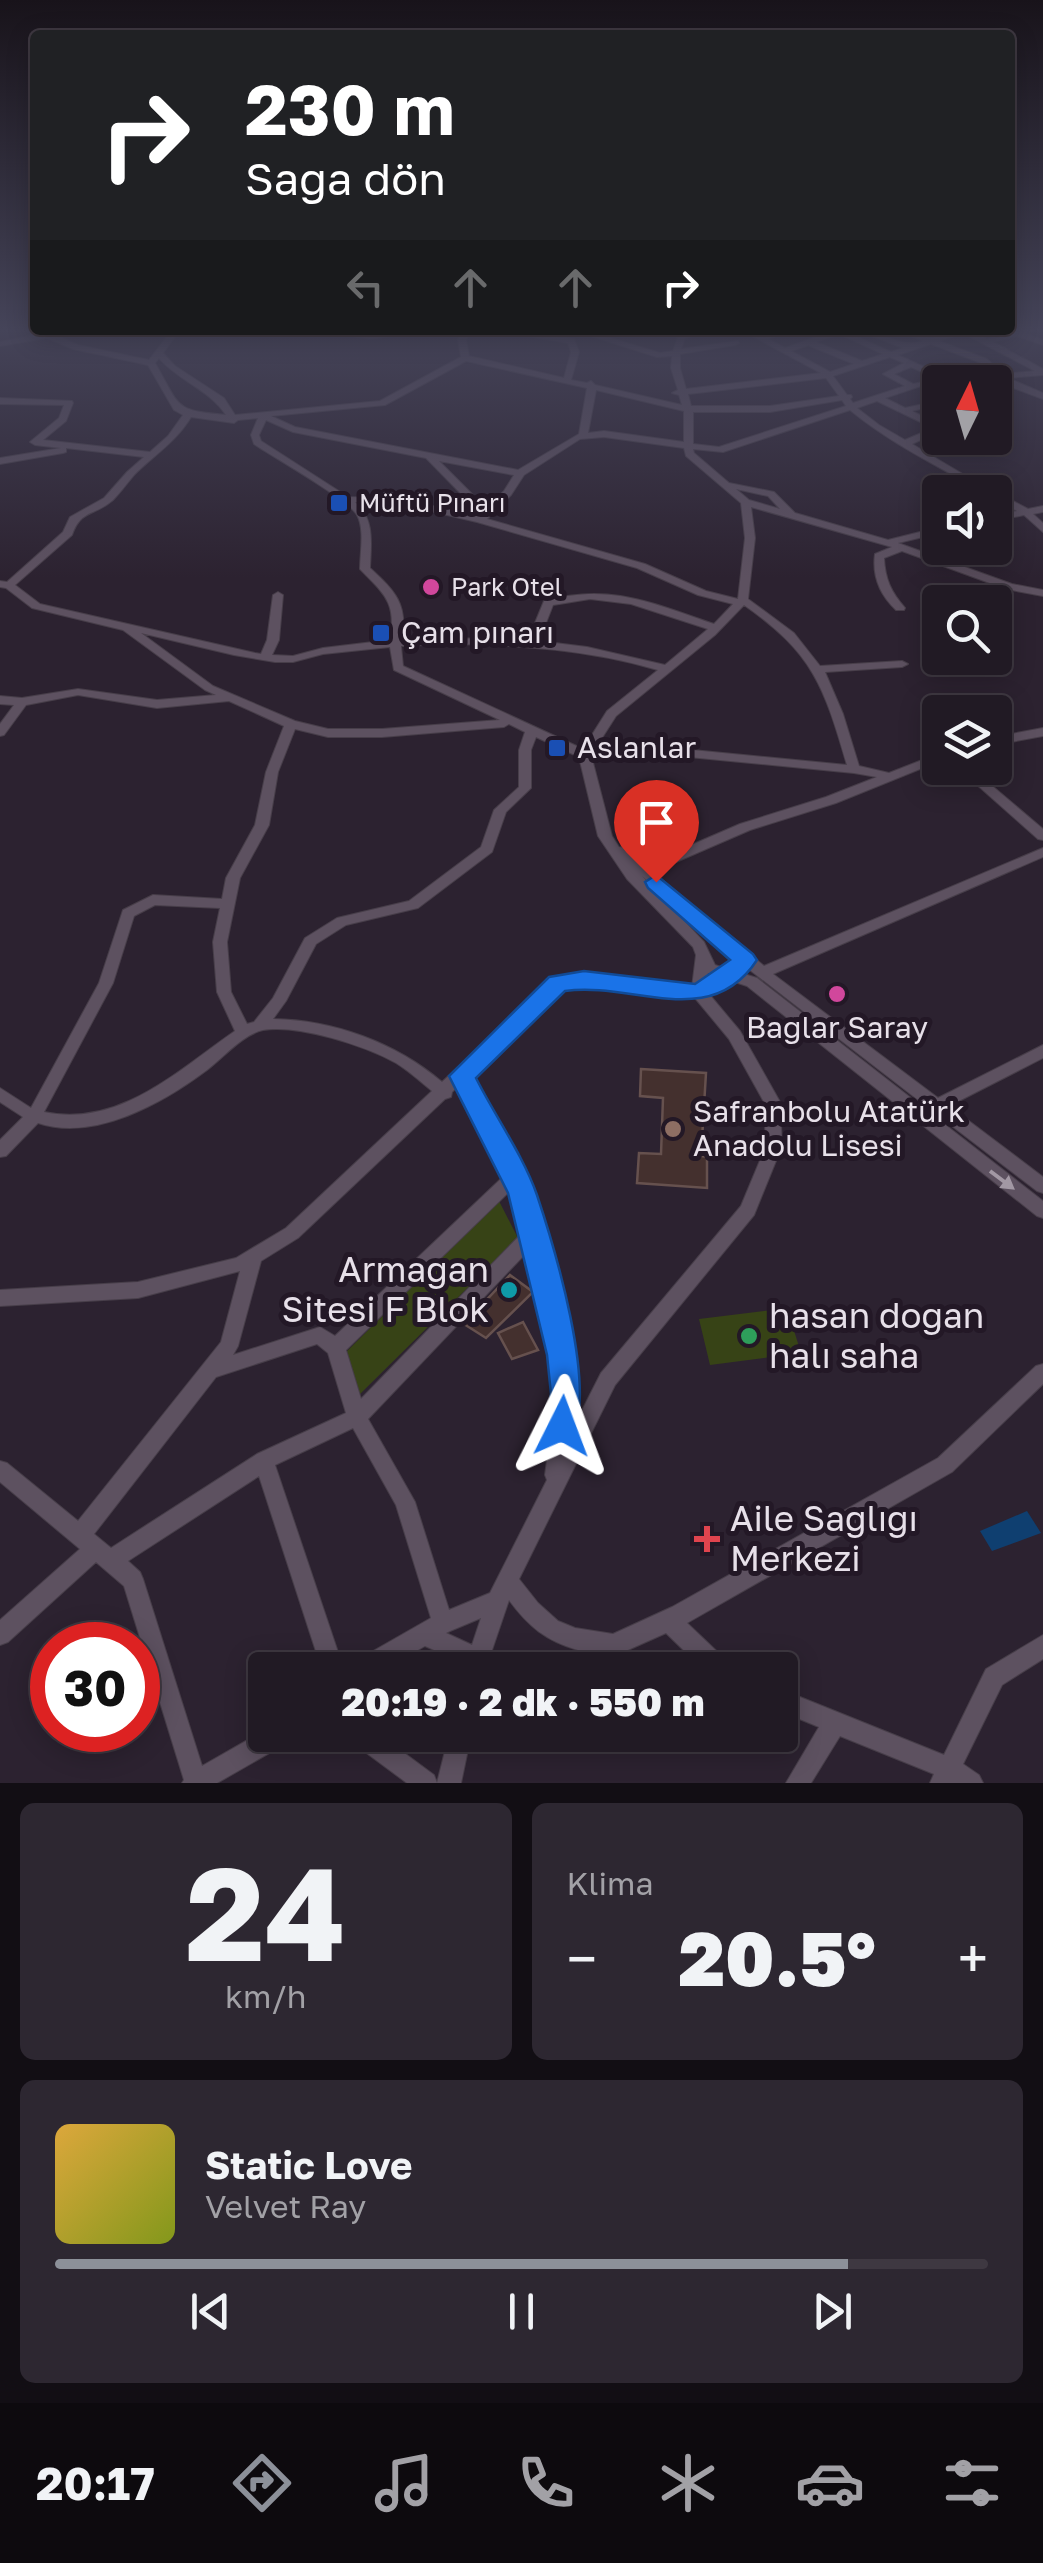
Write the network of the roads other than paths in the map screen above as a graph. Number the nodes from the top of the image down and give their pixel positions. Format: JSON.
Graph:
{"nodes":[{"id":1,"x":67,"y":411,"type":"edge"},
{"id":2,"x":183,"y":411,"type":"edge"},
{"id":3,"x":227,"y":411,"type":"edge"},
{"id":4,"x":304,"y":411,"type":"edge"},
{"id":5,"x":589,"y":411,"type":"edge"},
{"id":6,"x":688,"y":411,"type":"edge"},
{"id":7,"x":770,"y":411,"type":"edge"},
{"id":8,"x":825,"y":411,"type":"edge"},
{"id":9,"x":861,"y":411,"type":"edge"},
{"id":10,"x":904,"y":411,"type":"edge"},
{"id":11,"x":188,"y":414,"type":"junction"},
{"id":12,"x":264,"y":416,"type":"junction"},
{"id":13,"x":230,"y":418,"type":"junction"},
{"id":14,"x":796,"y":422,"type":"junction"},
{"id":15,"x":255,"y":435,"type":"junction"},
{"id":16,"x":582,"y":436,"type":"junction"},
{"id":17,"x":904,"y":444,"type":"junction"},
{"id":18,"x":76,"y":447,"type":"junction"},
{"id":19,"x":688,"y":449,"type":"junction"},
{"id":20,"x":153,"y":455,"type":"junction"},
{"id":21,"x":427,"y":456,"type":"junction"},
{"id":22,"x":0,"y":460,"type":"edge"},
{"id":23,"x":520,"y":473,"type":"junction"},
{"id":24,"x":959,"y":475,"type":"edge"},
{"id":25,"x":730,"y":485,"type":"junction"},
{"id":26,"x":350,"y":500,"type":"junction"},
{"id":27,"x":746,"y":502,"type":"junction"},
{"id":28,"x":1012,"y":504,"type":"edge"},
{"id":29,"x":1043,"y":509,"type":"edge"},
{"id":30,"x":1025,"y":511,"type":"junction"},
{"id":31,"x":790,"y":514,"type":"junction"},
{"id":32,"x":1012,"y":514,"type":"edge"},
{"id":33,"x":480,"y":520,"type":"junction"},
{"id":34,"x":1043,"y":529,"type":"edge"},
{"id":35,"x":922,"y":534,"type":"edge"},
{"id":36,"x":888,"y":542,"type":"junction"},
{"id":37,"x":902,"y":547,"type":"junction"},
{"id":38,"x":5,"y":585,"type":"edge"},
{"id":39,"x":1043,"y":593,"type":"edge"},
{"id":40,"x":278,"y":596,"type":"dead end"},
{"id":41,"x":741,"y":601,"type":"junction"},
{"id":42,"x":900,"y":608,"type":"dead end"},
{"id":43,"x":127,"y":628,"type":"junction"},
{"id":44,"x":715,"y":628,"type":"junction"},
{"id":45,"x":532,"y":645,"type":"junction"},
{"id":46,"x":392,"y":646,"type":"junction"},
{"id":47,"x":265,"y":656,"type":"junction"},
{"id":48,"x":902,"y":664,"type":"dead end"},
{"id":49,"x":667,"y":669,"type":"junction"},
{"id":50,"x":820,"y":669,"type":"junction"},
{"id":51,"x":230,"y":698,"type":"junction"},
{"id":52,"x":0,"y":700,"type":"edge"},
{"id":53,"x":22,"y":702,"type":"junction"},
{"id":54,"x":510,"y":723,"type":"junction"},
{"id":55,"x":291,"y":724,"type":"junction"},
{"id":56,"x":0,"y":732,"type":"edge"},
{"id":57,"x":531,"y":732,"type":"junction"},
{"id":58,"x":1043,"y":732,"type":"edge"},
{"id":59,"x":1012,"y":738,"type":"edge"},
{"id":60,"x":589,"y":750,"type":"junction"},
{"id":61,"x":922,"y":764,"type":"edge"},
{"id":62,"x":854,"y":769,"type":"junction"},
{"id":63,"x":888,"y":776,"type":"junction"},
{"id":64,"x":984,"y":785,"type":"edge"},
{"id":65,"x":1043,"y":836,"type":"edge"},
{"id":66,"x":1043,"y":852,"type":"edge"},
{"id":67,"x":637,"y":873,"type":"junction"},
{"id":68,"x":228,"y":904,"type":"junction"},
{"id":69,"x":740,"y":955,"type":"junction"},
{"id":70,"x":702,"y":956,"type":"junction"},
{"id":71,"x":762,"y":973,"type":"junction"},
{"id":72,"x":729,"y":976,"type":"junction"},
{"id":73,"x":699,"y":993,"type":"junction"},
{"id":74,"x":260,"y":1025,"type":"junction"},
{"id":75,"x":244,"y":1034,"type":"junction"},
{"id":76,"x":1043,"y":1052,"type":"edge"},
{"id":77,"x":462,"y":1076,"type":"junction"},
{"id":78,"x":445,"y":1093,"type":"junction"},
{"id":79,"x":0,"y":1094,"type":"edge"},
{"id":80,"x":934,"y":1107,"type":"junction"},
{"id":81,"x":35,"y":1116,"type":"junction"},
{"id":82,"x":0,"y":1151,"type":"edge"},
{"id":83,"x":512,"y":1178,"type":"junction"},
{"id":84,"x":1043,"y":1186,"type":"edge"},
{"id":85,"x":1043,"y":1211,"type":"edge"},
{"id":86,"x":533,"y":1234,"type":"junction"},
{"id":87,"x":253,"y":1256,"type":"junction"},
{"id":88,"x":0,"y":1298,"type":"edge"},
{"id":89,"x":336,"y":1348,"type":"junction"},
{"id":90,"x":209,"y":1371,"type":"junction"},
{"id":91,"x":1043,"y":1372,"type":"edge"},
{"id":92,"x":357,"y":1416,"type":"junction"},
{"id":93,"x":264,"y":1461,"type":"junction"},
{"id":94,"x":0,"y":1470,"type":"edge"},
{"id":95,"x":553,"y":1488,"type":"junction"},
{"id":96,"x":95,"y":1549,"type":"junction"},
{"id":97,"x":507,"y":1580,"type":"junction"},
{"id":98,"x":497,"y":1601,"type":"junction"},
{"id":99,"x":668,"y":1620,"type":"junction"},
{"id":100,"x":434,"y":1629,"type":"junction"},
{"id":101,"x":0,"y":1634,"type":"edge"},
{"id":102,"x":614,"y":1645,"type":"junction"},
{"id":103,"x":1043,"y":1646,"type":"edge"},
{"id":104,"x":326,"y":1652,"type":"edge"},
{"id":105,"x":394,"y":1652,"type":"edge"},
{"id":106,"x":462,"y":1652,"type":"edge"},
{"id":107,"x":480,"y":1652,"type":"edge"},
{"id":108,"x":598,"y":1652,"type":"edge"},
{"id":109,"x":701,"y":1652,"type":"edge"},
{"id":110,"x":798,"y":1708,"type":"edge"},
{"id":111,"x":834,"y":1724,"type":"junction"},
{"id":112,"x":249,"y":1752,"type":"edge"},
{"id":113,"x":384,"y":1752,"type":"edge"},
{"id":114,"x":456,"y":1752,"type":"edge"},
{"id":115,"x":946,"y":1776,"type":"edge"},
{"id":116,"x":195,"y":1783,"type":"edge"},
{"id":117,"x":426,"y":1783,"type":"edge"},
{"id":118,"x":450,"y":1783,"type":"edge"},
{"id":119,"x":798,"y":1783,"type":"edge"},
{"id":120,"x":971,"y":1783,"type":"edge"}],
"edges":[{"from":1,"to":18,"type":"street"},
{"from":2,"to":11,"type":"street"},
{"from":3,"to":13,"type":"street"},
{"from":4,"to":12,"type":"street"},
{"from":5,"to":16,"type":"street"},
{"from":6,"to":19,"type":"street"},
{"from":7,"to":14,"type":"street"},
{"from":8,"to":14,"type":"street"},
{"from":9,"to":17,"type":"street"},
{"from":10,"to":17,"type":"street"},
{"from":11,"to":13,"type":"street"},
{"from":11,"to":20,"type":"street"},
{"from":12,"to":13,"type":"street"},
{"from":12,"to":15,"type":"street"},
{"from":12,"to":21,"type":"street"},
{"from":13,"to":15,"type":"street"},
{"from":14,"to":19,"type":"street"},
{"from":15,"to":26,"type":"street"},
{"from":16,"to":19,"type":"street"},
{"from":16,"to":23,"type":"street"},
{"from":17,"to":24,"type":"street"},
{"from":18,"to":20,"type":"street"},
{"from":18,"to":22,"type":"street"},
{"from":19,"to":25,"type":"street"},
{"from":20,"to":38,"type":"street"},
{"from":21,"to":23,"type":"street"},
{"from":21,"to":33,"type":"street"},
{"from":23,"to":33,"type":"street"},
{"from":25,"to":27,"type":"street"},
{"from":25,"to":31,"type":"street"},
{"from":26,"to":33,"type":"street"},
{"from":26,"to":46,"type":"street"},
{"from":27,"to":31,"type":"street"},
{"from":27,"to":41,"type":"street"},
{"from":28,"to":30,"type":"street"},
{"from":29,"to":30,"type":"street"},
{"from":30,"to":32,"type":"street"},
{"from":30,"to":34,"type":"street"},
{"from":31,"to":36,"type":"street"},
{"from":33,"to":41,"type":"street"},
{"from":35,"to":36,"type":"street"},
{"from":36,"to":37,"type":"street"},
{"from":37,"to":39,"type":"street"},
{"from":37,"to":42,"type":"street"},
{"from":38,"to":43,"type":"street"},
{"from":40,"to":47,"type":"street"},
{"from":41,"to":44,"type":"street"},
{"from":41,"to":50,"type":"street"},
{"from":43,"to":47,"type":"street"},
{"from":43,"to":51,"type":"street"},
{"from":44,"to":45,"type":"street"},
{"from":44,"to":49,"type":"street"},
{"from":45,"to":46,"type":"street"},
{"from":45,"to":49,"type":"street"},
{"from":46,"to":47,"type":"street"},
{"from":46,"to":54,"type":"street"},
{"from":48,"to":50,"type":"street"},
{"from":49,"to":60,"type":"street"},
{"from":50,"to":62,"type":"street"},
{"from":51,"to":53,"type":"street"},
{"from":51,"to":55,"type":"street"},
{"from":52,"to":53,"type":"street"},
{"from":53,"to":56,"type":"street"},
{"from":54,"to":55,"type":"street"},
{"from":54,"to":57,"type":"street"},
{"from":55,"to":68,"type":"street"},
{"from":57,"to":60,"type":"street"},
{"from":57,"to":74,"type":"street"},
{"from":58,"to":59,"type":"street"},
{"from":60,"to":62,"type":"street"},
{"from":60,"to":67,"type":"street"},
{"from":61,"to":63,"type":"street"},
{"from":62,"to":63,"type":"street"},
{"from":63,"to":67,"type":"street"},
{"from":64,"to":65,"type":"street"},
{"from":66,"to":71,"type":"street"},
{"from":67,"to":69,"type":"street"},
{"from":67,"to":70,"type":"street"},
{"from":68,"to":75,"type":"street"},
{"from":68,"to":81,"type":"street"},
{"from":69,"to":70,"type":"street"},
{"from":69,"to":71,"type":"street"},
{"from":69,"to":72,"type":"street"},
{"from":70,"to":72,"type":"street"},
{"from":70,"to":73,"type":"street"},
{"from":71,"to":80,"type":"street"},
{"from":72,"to":73,"type":"street"},
{"from":72,"to":85,"type":"street","one_way":true},
{"from":73,"to":77,"type":"street"},
{"from":73,"to":95,"type":"street"},
{"from":74,"to":75,"type":"street"},
{"from":74,"to":78,"type":"street"},
{"from":75,"to":81,"type":"street"},
{"from":76,"to":80,"type":"street"},
{"from":77,"to":78,"type":"street"},
{"from":77,"to":83,"type":"street"},
{"from":78,"to":87,"type":"street"},
{"from":79,"to":81,"type":"street"},
{"from":80,"to":84,"type":"street"},
{"from":81,"to":82,"type":"street"},
{"from":83,"to":86,"type":"street"},
{"from":83,"to":89,"type":"street"},
{"from":86,"to":92,"type":"street"},
{"from":86,"to":95,"type":"street"},
{"from":87,"to":88,"type":"street"},
{"from":87,"to":90,"type":"street"},
{"from":89,"to":90,"type":"street"},
{"from":89,"to":92,"type":"street"},
{"from":90,"to":96,"type":"street"},
{"from":91,"to":99,"type":"street"},
{"from":92,"to":93,"type":"street"},
{"from":92,"to":100,"type":"street"},
{"from":93,"to":96,"type":"street"},
{"from":93,"to":104,"type":"street"},
{"from":94,"to":96,"type":"street"},
{"from":95,"to":97,"type":"street"},
{"from":96,"to":101,"type":"street"},
{"from":96,"to":116,"type":"street"},
{"from":97,"to":98,"type":"street"},
{"from":97,"to":102,"type":"street"},
{"from":98,"to":100,"type":"street"},
{"from":98,"to":107,"type":"street"},
{"from":99,"to":102,"type":"street"},
{"from":99,"to":109,"type":"street"},
{"from":100,"to":105,"type":"street"},
{"from":100,"to":106,"type":"street"},
{"from":102,"to":108,"type":"street"},
{"from":103,"to":115,"type":"street"},
{"from":110,"to":111,"type":"street"},
{"from":111,"to":115,"type":"street"},
{"from":111,"to":119,"type":"street"},
{"from":112,"to":116,"type":"street"},
{"from":113,"to":117,"type":"street"},
{"from":114,"to":118,"type":"street"},
{"from":115,"to":120,"type":"street"}]}
